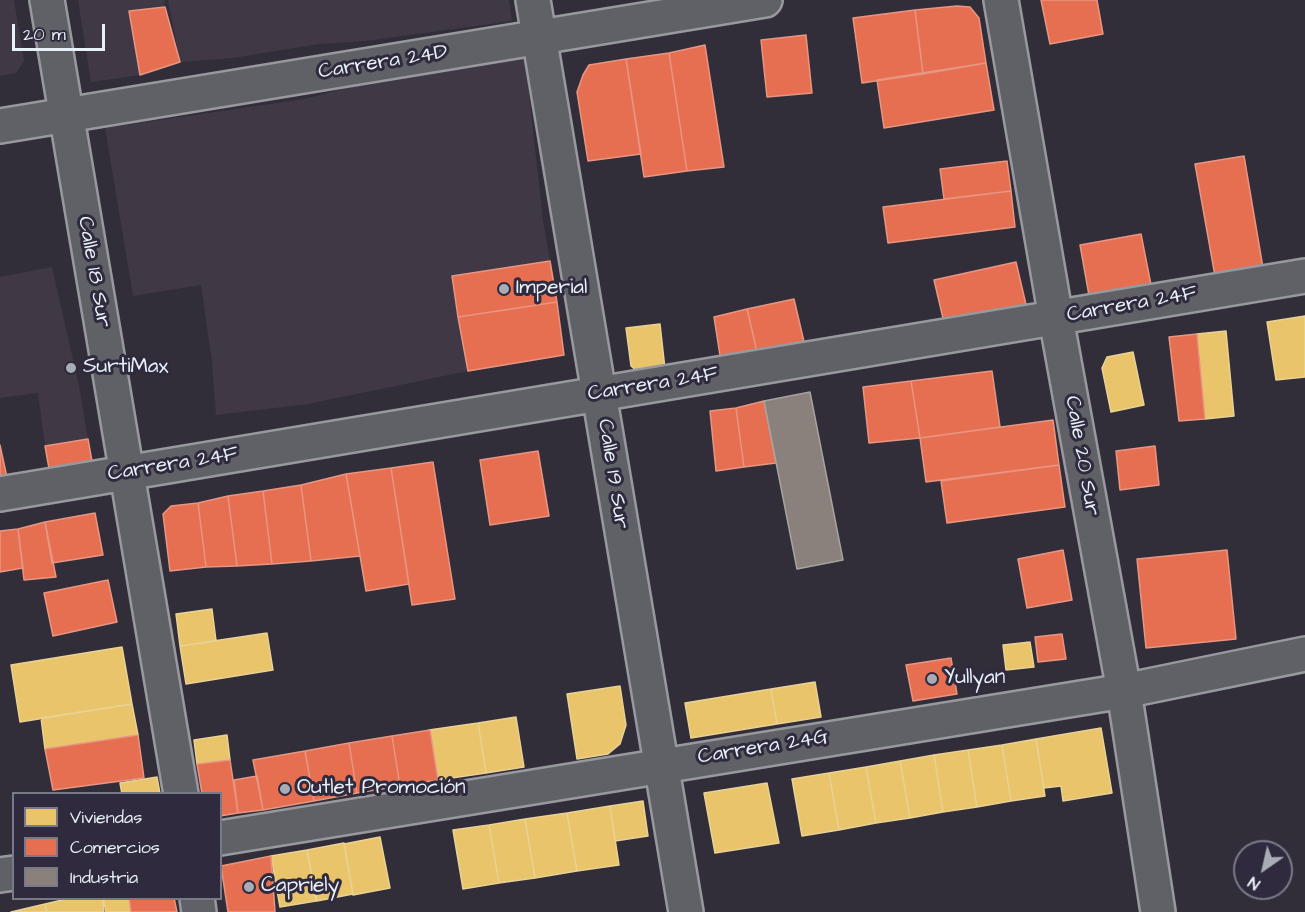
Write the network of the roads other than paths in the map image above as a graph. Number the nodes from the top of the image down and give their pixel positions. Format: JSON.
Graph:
{"nodes":[{"id":1,"x":47,"y":0,"type":"edge"},
{"id":2,"x":533,"y":0,"type":"edge"},
{"id":3,"x":765,"y":0,"type":"edge"},
{"id":4,"x":1001,"y":0,"type":"edge"},
{"id":5,"x":539,"y":37,"type":"junction"},
{"id":6,"x":66,"y":115,"type":"junction"},
{"id":7,"x":0,"y":126,"type":"edge"},
{"id":8,"x":1305,"y":276,"type":"edge"},
{"id":9,"x":1056,"y":318,"type":"junction"},
{"id":10,"x":599,"y":394,"type":"junction"},
{"id":11,"x":127,"y":473,"type":"junction"},
{"id":12,"x":0,"y":494,"type":"edge"},
{"id":13,"x":1305,"y":654,"type":"edge"},
{"id":14,"x":1124,"y":691,"type":"junction"},
{"id":15,"x":661,"y":765,"type":"junction"},
{"id":16,"x":181,"y":792,"type":"edge"},
{"id":17,"x":222,"y":838,"type":"edge"},
{"id":18,"x":686,"y":912,"type":"edge"},
{"id":19,"x":1158,"y":912,"type":"edge"}],
"edges":[{"from":1,"to":6,"type":"street","name":"Calle 18 Sur"},
{"from":2,"to":5,"type":"street","name":"Calle 19 Sur"},
{"from":3,"to":5,"type":"street","name":"Carrera 24D"},
{"from":4,"to":9,"type":"street","name":"Calle 20 Sur"},
{"from":5,"to":6,"type":"street","name":"Carrera 24D"},
{"from":5,"to":10,"type":"street","name":"Calle 19 Sur"},
{"from":6,"to":7,"type":"street","name":"Carrera 24D"},
{"from":6,"to":11,"type":"street","name":"Calle 18 Sur"},
{"from":8,"to":9,"type":"street","name":"Carrera 24F"},
{"from":9,"to":10,"type":"street","name":"Carrera 24F"},
{"from":9,"to":14,"type":"street","name":"Calle 20 Sur"},
{"from":10,"to":11,"type":"street","name":"Carrera 24F"},
{"from":10,"to":15,"type":"street","name":"Calle 19 Sur"},
{"from":11,"to":12,"type":"street","name":"Carrera 24F"},
{"from":11,"to":16,"type":"street","name":"Calle 18 Sur"},
{"from":13,"to":14,"type":"street","name":"Carrera 24G"},
{"from":14,"to":15,"type":"street","name":"Carrera 24G"},
{"from":14,"to":19,"type":"street","name":"Calle 20 Sur"},
{"from":15,"to":17,"type":"street","name":"Carrera 24G"},
{"from":15,"to":18,"type":"street","name":"Calle 19 Sur"}]}
